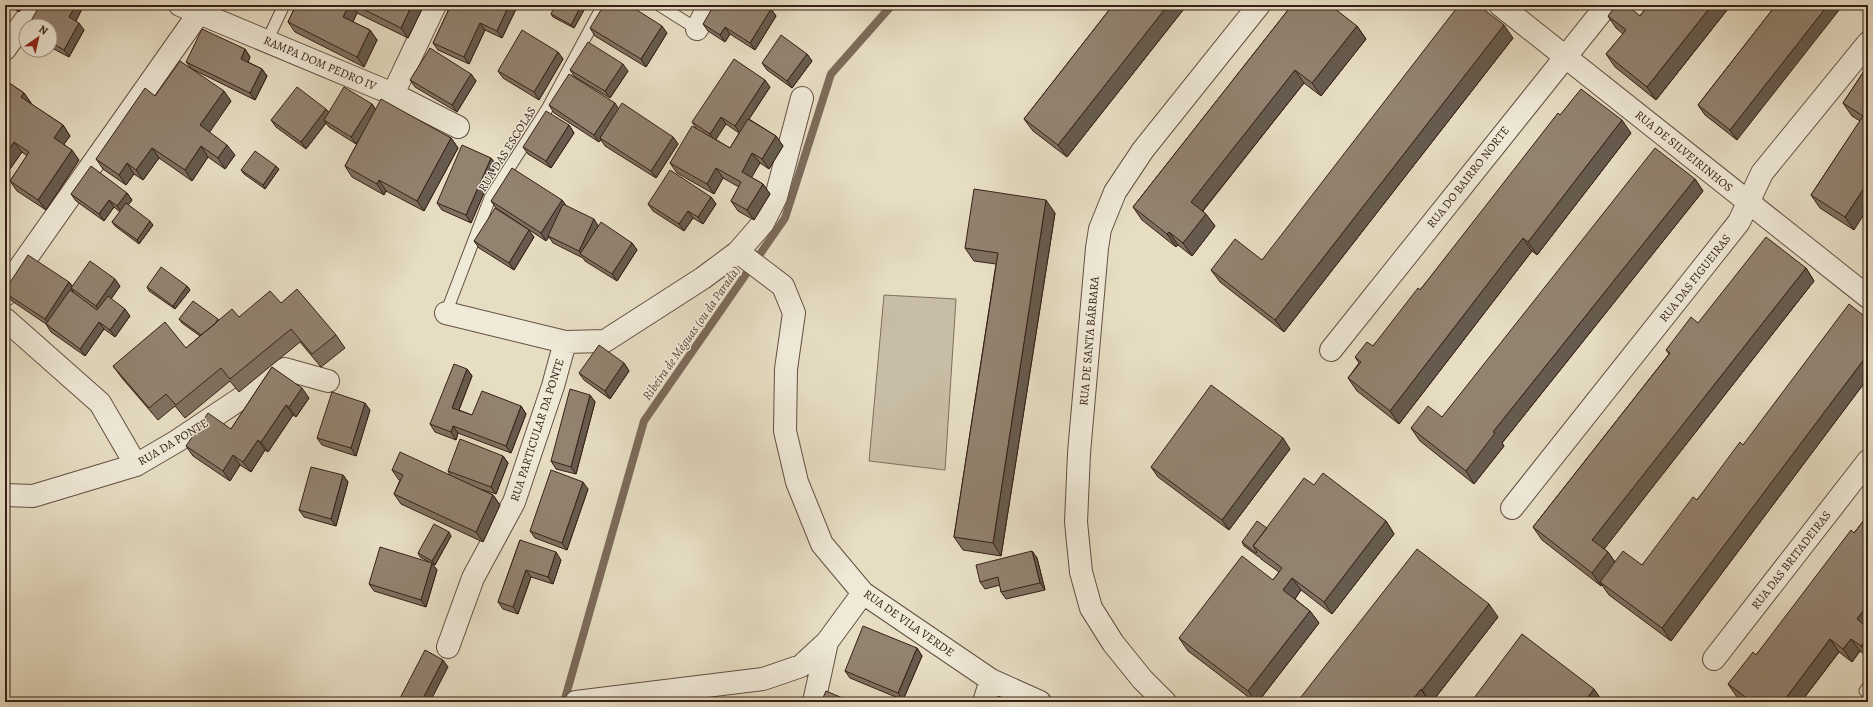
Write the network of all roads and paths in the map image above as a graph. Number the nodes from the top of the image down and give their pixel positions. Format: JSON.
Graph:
{"nodes":[{"id":1,"x":36,"y":5,"type":"edge"},
{"id":2,"x":284,"y":5,"type":"edge"},
{"id":3,"x":435,"y":5,"type":"edge"},
{"id":4,"x":603,"y":5,"type":"edge"},
{"id":5,"x":659,"y":5,"type":"edge"},
{"id":6,"x":709,"y":5,"type":"edge"},
{"id":7,"x":1259,"y":5,"type":"edge"},
{"id":8,"x":1500,"y":5,"type":"edge"},
{"id":9,"x":1607,"y":5,"type":"edge"},
{"id":10,"x":189,"y":9,"type":"edge"},
{"id":11,"x":697,"y":29,"type":"joint"},
{"id":12,"x":267,"y":41,"type":"junction"},
{"id":13,"x":1868,"y":43,"type":"edge"},
{"id":14,"x":5,"y":49,"type":"edge"},
{"id":15,"x":1564,"y":57,"type":"junction"},
{"id":16,"x":393,"y":94,"type":"junction"},
{"id":17,"x":802,"y":98,"type":"dead end"},
{"id":18,"x":458,"y":127,"type":"dead end"},
{"id":19,"x":1748,"y":202,"type":"junction"},
{"id":20,"x":749,"y":260,"type":"junction"},
{"id":21,"x":5,"y":295,"type":"edge"},
{"id":22,"x":1868,"y":297,"type":"edge"},
{"id":23,"x":446,"y":313,"type":"joint"},
{"id":24,"x":5,"y":319,"type":"edge"},
{"id":25,"x":565,"y":342,"type":"junction"},
{"id":26,"x":1331,"y":350,"type":"dead end"},
{"id":27,"x":328,"y":381,"type":"dead end"},
{"id":28,"x":1868,"y":461,"type":"edge"},
{"id":29,"x":136,"y":465,"type":"junction"},
{"id":30,"x":5,"y":495,"type":"edge"},
{"id":31,"x":1512,"y":508,"type":"dead end"},
{"id":32,"x":863,"y":592,"type":"junction"},
{"id":33,"x":828,"y":642,"type":"junction"},
{"id":34,"x":448,"y":647,"type":"dead end"},
{"id":35,"x":1714,"y":659,"type":"dead end"},
{"id":36,"x":991,"y":680,"type":"junction"},
{"id":37,"x":577,"y":702,"type":"edge"},
{"id":38,"x":814,"y":702,"type":"edge"},
{"id":39,"x":984,"y":702,"type":"edge"},
{"id":40,"x":1040,"y":702,"type":"edge"},
{"id":41,"x":1164,"y":702,"type":"edge"}],
"edges":[{"from":1,"to":14,"type":"street"},
{"from":2,"to":12,"type":"lane"},
{"from":3,"to":16,"type":"street"},
{"from":4,"to":23,"type":"lane","name":"RUA DAS ESCOLAS"},
{"from":5,"to":11,"type":"lane"},
{"from":6,"to":11,"type":"street"},
{"from":7,"to":41,"type":"street","name":"RUA DE SANTA BÁRBARA"},
{"from":8,"to":15,"type":"street","name":"RUA DE SILVEIRINHOS"},
{"from":9,"to":15,"type":"street","name":"RUA DO BAIRRO NORTE"},
{"from":10,"to":12,"type":"street","name":"RAMPA DOM PEDRO IV"},
{"from":10,"to":21,"type":"street"},
{"from":12,"to":16,"type":"street","name":"RAMPA DOM PEDRO IV"},
{"from":13,"to":19,"type":"street","name":"RUA DAS FIGUEIRAS"},
{"from":15,"to":19,"type":"street","name":"RUA DE SILVEIRINHOS"},
{"from":15,"to":26,"type":"street","name":"RUA DO BAIRRO NORTE"},
{"from":16,"to":18,"type":"street","name":"RAMPA DOM PEDRO IV"},
{"from":17,"to":20,"type":"street"},
{"from":19,"to":22,"type":"street","name":"RUA DE SILVEIRINHOS"},
{"from":19,"to":31,"type":"street","name":"RUA DAS FIGUEIRAS"},
{"from":20,"to":25,"type":"street"},
{"from":20,"to":32,"type":"street","name":"RUA DE VILA VERDE"},
{"from":23,"to":25,"type":"street"},
{"from":24,"to":29,"type":"street"},
{"from":25,"to":34,"type":"street","name":"RUA PARTICULAR DA PONTE"},
{"from":27,"to":29,"type":"street","name":"RUA DA PONTE"},
{"from":28,"to":35,"type":"street","name":"RUA DAS BRITADEIRAS"},
{"from":29,"to":30,"type":"street","name":"RUA DA PONTE"},
{"from":32,"to":33,"type":"street"},
{"from":32,"to":36,"type":"street","name":"RUA DE VILA VERDE"},
{"from":33,"to":37,"type":"street"},
{"from":33,"to":38,"type":"street"},
{"from":36,"to":39,"type":"street"},
{"from":36,"to":40,"type":"street","name":"RUA DE VILA VERDE"}]}
